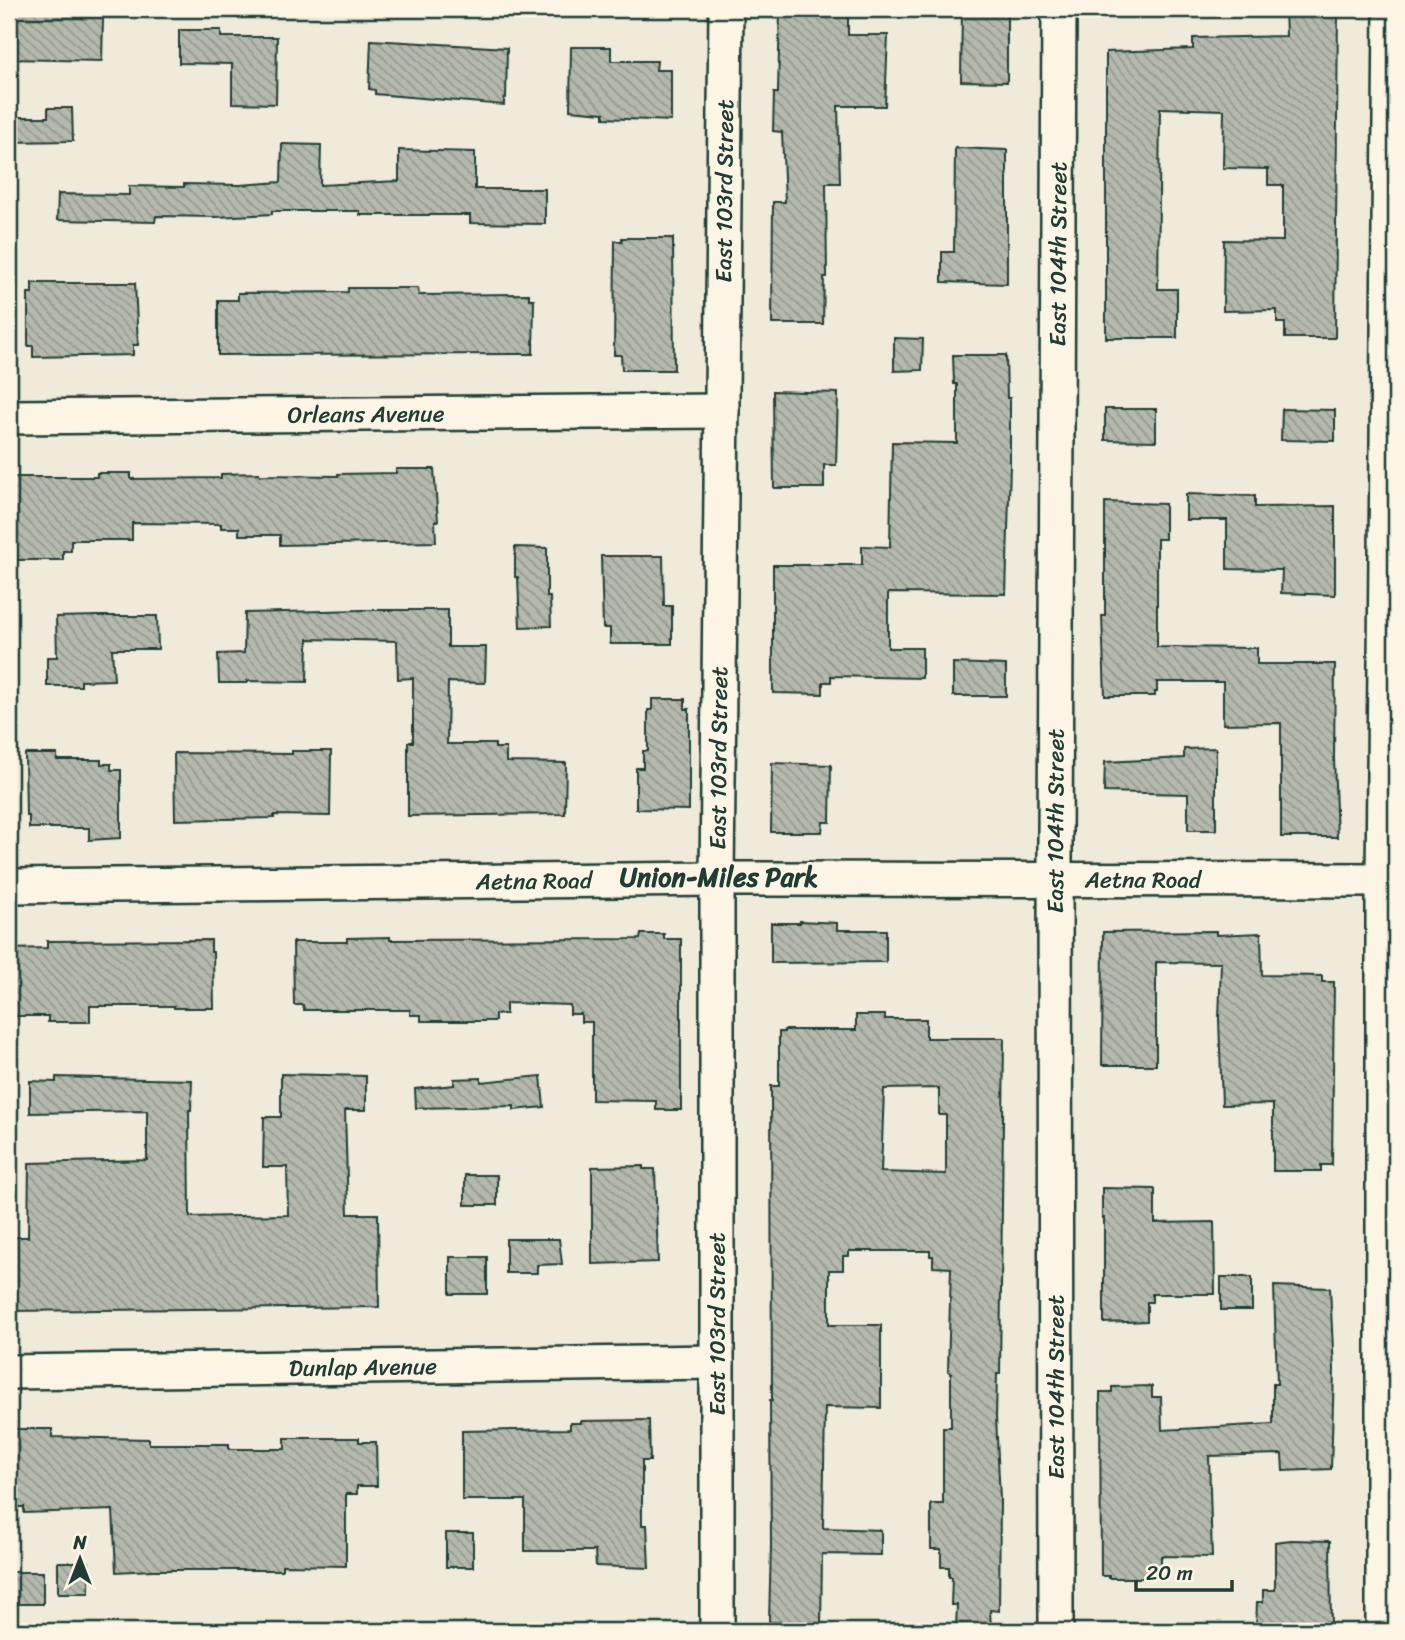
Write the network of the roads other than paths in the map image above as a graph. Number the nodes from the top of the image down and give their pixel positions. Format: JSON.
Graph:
{"nodes":[{"id":1,"x":716,"y":9,"type":"edge"},
{"id":2,"x":1059,"y":9,"type":"edge"},
{"id":3,"x":1391,"y":9,"type":"edge"},
{"id":4,"x":722,"y":411,"type":"junction"},
{"id":5,"x":9,"y":417,"type":"edge"},
{"id":6,"x":717,"y":879,"type":"junction"},
{"id":7,"x":1055,"y":879,"type":"junction"},
{"id":8,"x":1390,"y":880,"type":"edge"},
{"id":9,"x":9,"y":886,"type":"edge"},
{"id":10,"x":717,"y":1362,"type":"junction"},
{"id":11,"x":9,"y":1372,"type":"edge"},
{"id":12,"x":718,"y":1631,"type":"edge"},
{"id":13,"x":1056,"y":1631,"type":"edge"},
{"id":14,"x":1383,"y":1631,"type":"edge"}],
"edges":[{"from":1,"to":4,"type":"street","name":"East 103rd Street"},
{"from":2,"to":7,"type":"street","name":"East 104th Street"},
{"from":3,"to":8,"type":"street"},
{"from":4,"to":5,"type":"street","name":"Orleans Avenue"},
{"from":4,"to":6,"type":"street","name":"East 103rd Street"},
{"from":6,"to":7,"type":"street","name":"Aetna Road"},
{"from":6,"to":9,"type":"street","name":"Aetna Road"},
{"from":6,"to":10,"type":"street","name":"East 103rd Street"},
{"from":7,"to":8,"type":"street","name":"Aetna Road"},
{"from":7,"to":13,"type":"street","name":"East 104th Street"},
{"from":8,"to":14,"type":"street"},
{"from":10,"to":11,"type":"street","name":"Dunlap Avenue"},
{"from":10,"to":12,"type":"street","name":"East 103rd Street"}]}
